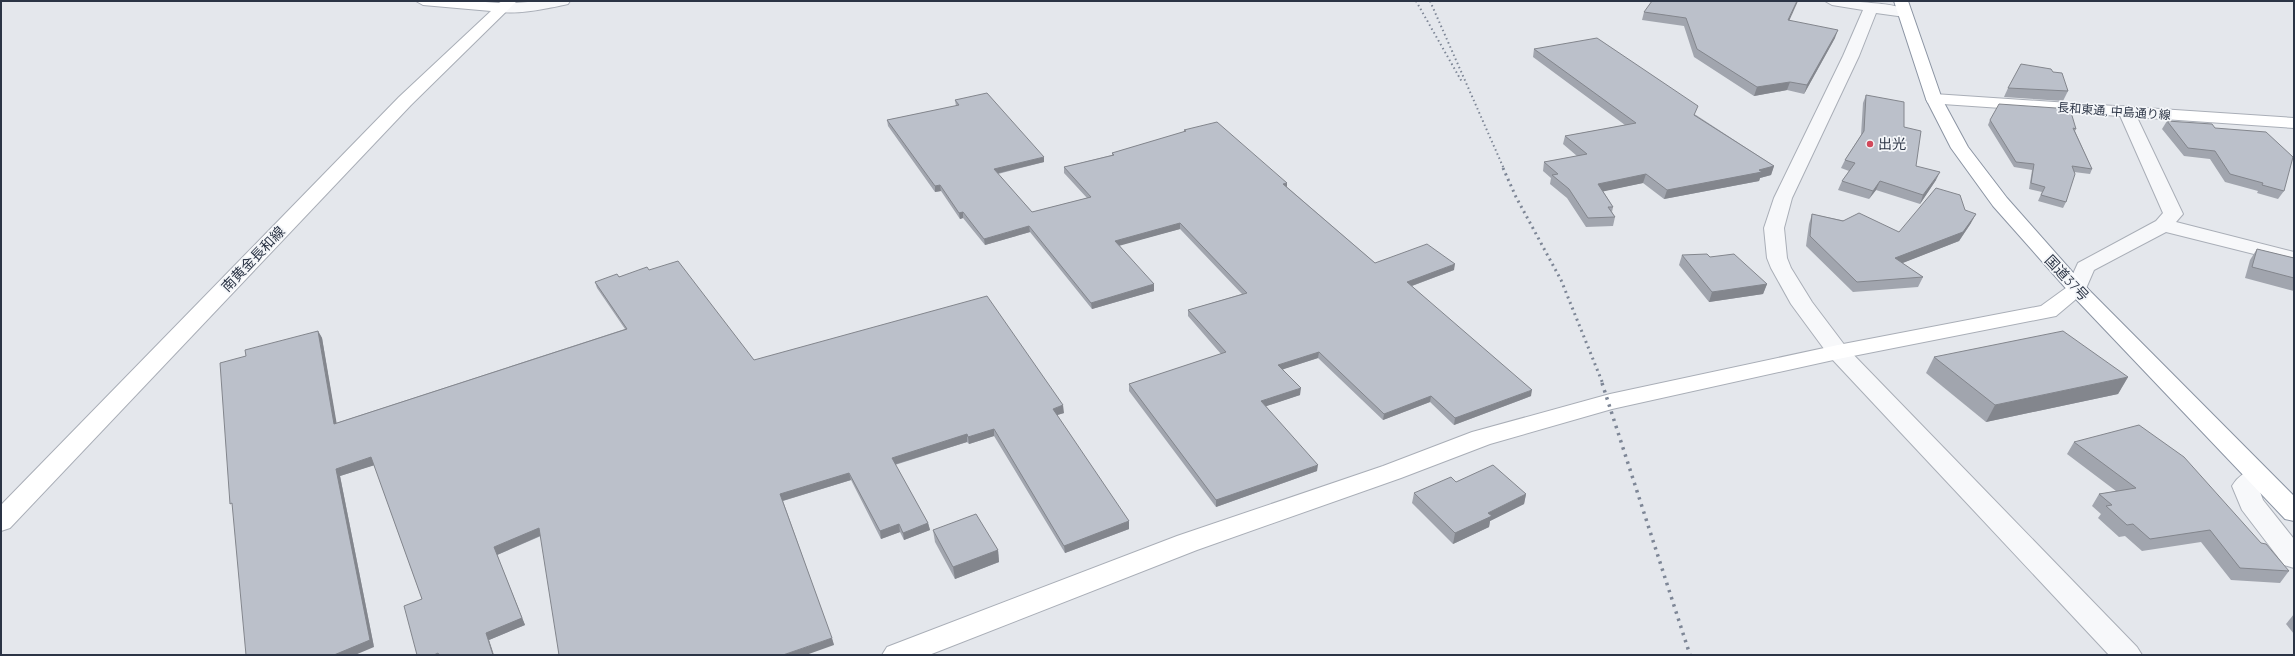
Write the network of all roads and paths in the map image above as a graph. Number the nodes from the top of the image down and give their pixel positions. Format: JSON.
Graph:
{"nodes":[{"id":1,"x":423,"y":1,"type":"edge"},
{"id":2,"x":563,"y":1,"type":"edge"},
{"id":3,"x":1832,"y":1,"type":"edge"},
{"id":4,"x":505,"y":5,"type":"edge"},
{"id":5,"x":1903,"y":7,"type":"edge"},
{"id":6,"x":1871,"y":8,"type":"junction"},
{"id":7,"x":1934,"y":99,"type":"junction"},
{"id":8,"x":2126,"y":111,"type":"junction"},
{"id":9,"x":2294,"y":123,"type":"edge"},
{"id":10,"x":2163,"y":225,"type":"junction"},
{"id":11,"x":2294,"y":258,"type":"edge"},
{"id":12,"x":2077,"y":289,"type":"junction"},
{"id":13,"x":1838,"y":352,"type":"junction"},
{"id":14,"x":2258,"y":476,"type":"junction"},
{"id":15,"x":2294,"y":512,"type":"edge"},
{"id":16,"x":1,"y":521,"type":"edge"},
{"id":17,"x":2294,"y":558,"type":"edge"},
{"id":18,"x":897,"y":655,"type":"edge"},
{"id":19,"x":2127,"y":655,"type":"edge"}],
"edges":[{"from":1,"to":4,"type":"main road"},
{"from":2,"to":4,"type":"street"},
{"from":3,"to":6,"type":"street"},
{"from":4,"to":16,"type":"main road","name":"南黄金長和線"},
{"from":5,"to":6,"type":"street"},
{"from":5,"to":7,"type":"main road","name":"国道37号"},
{"from":6,"to":13,"type":"street"},
{"from":7,"to":8,"type":"main road","name":"長和東通, 中島通り線"},
{"from":7,"to":12,"type":"main road","name":"国道37号"},
{"from":8,"to":9,"type":"main road","name":"長和東通, 中島通り線"},
{"from":8,"to":10,"type":"street"},
{"from":10,"to":11,"type":"street"},
{"from":10,"to":12,"type":"street"},
{"from":12,"to":13,"type":"main road"},
{"from":12,"to":14,"type":"main road","name":"国道37号"},
{"from":13,"to":18,"type":"main road"},
{"from":13,"to":19,"type":"street"},
{"from":14,"to":15,"type":"main road","name":"国道37号"},
{"from":14,"to":17,"type":"street"}]}
